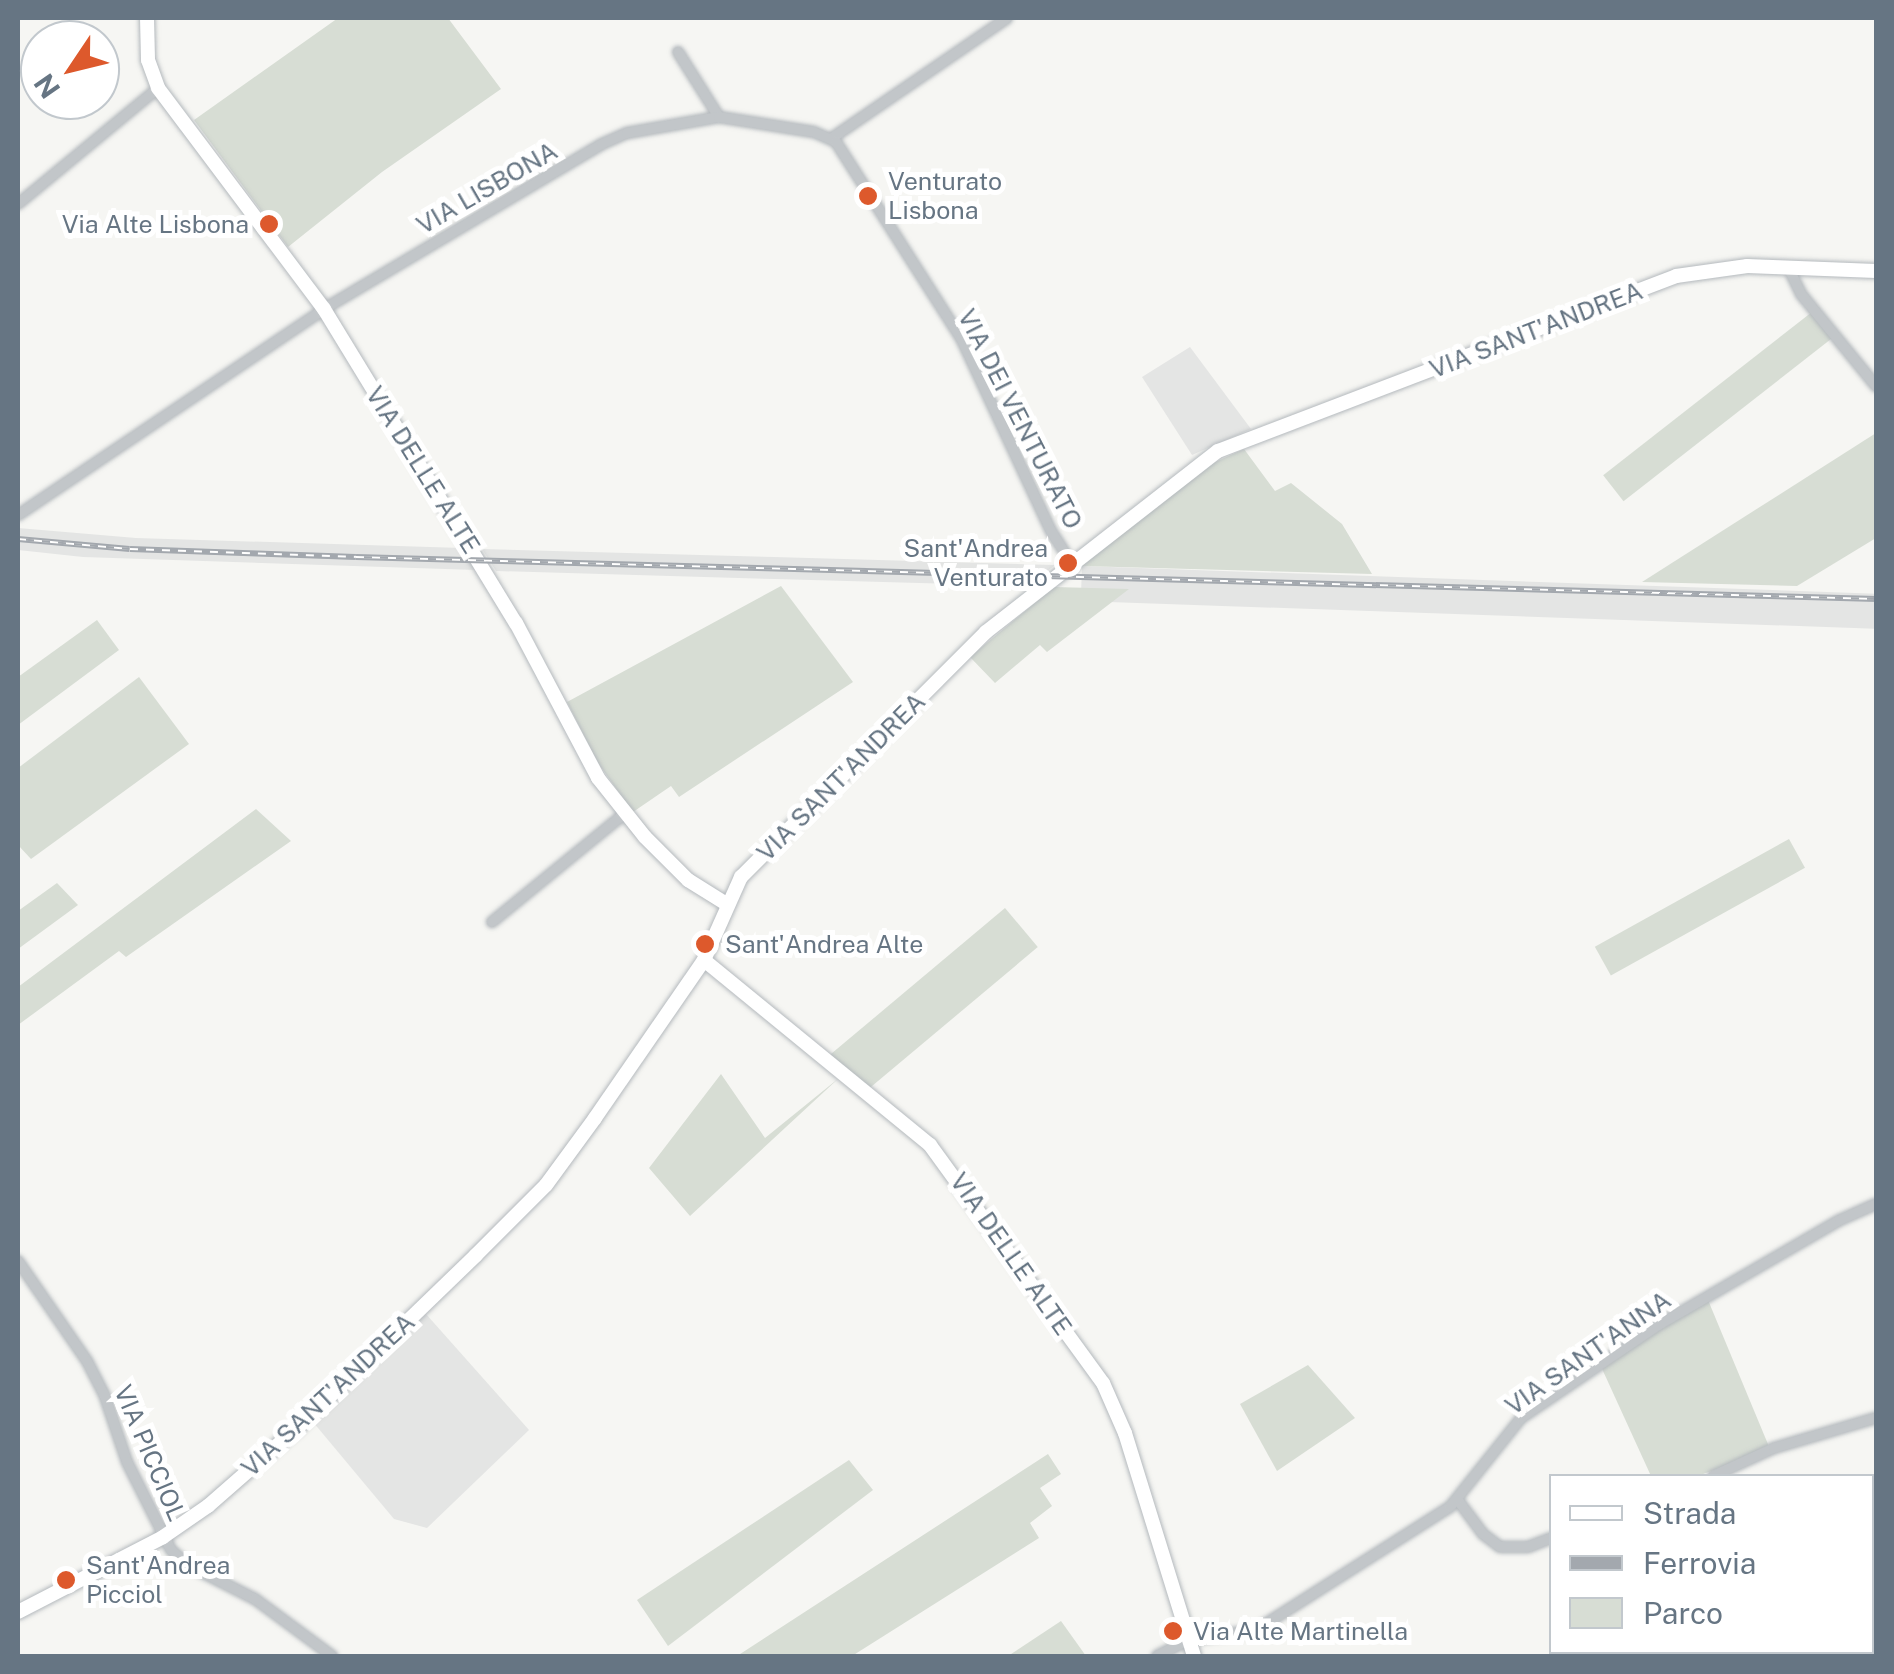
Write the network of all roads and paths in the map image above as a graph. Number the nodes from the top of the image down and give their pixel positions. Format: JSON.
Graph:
{"nodes":[{"id":1,"x":147,"y":18,"type":"edge"},
{"id":2,"x":1007,"y":18,"type":"edge"},
{"id":3,"x":678,"y":52,"type":"dead end"},
{"id":4,"x":158,"y":88,"type":"junction"},
{"id":5,"x":719,"y":117,"type":"junction"},
{"id":6,"x":832,"y":138,"type":"junction"},
{"id":7,"x":18,"y":204,"type":"edge"},
{"id":8,"x":1788,"y":268,"type":"junction"},
{"id":9,"x":1876,"y":271,"type":"edge"},
{"id":10,"x":324,"y":309,"type":"junction"},
{"id":11,"x":1876,"y":386,"type":"edge"},
{"id":12,"x":18,"y":515,"type":"edge"},
{"id":13,"x":1074,"y":566,"type":"junction"},
{"id":14,"x":624,"y":814,"type":"junction"},
{"id":15,"x":728,"y":905,"type":"junction"},
{"id":16,"x":492,"y":922,"type":"dead end"},
{"id":17,"x":704,"y":960,"type":"junction"},
{"id":18,"x":1876,"y":1204,"type":"edge"},
{"id":19,"x":18,"y":1261,"type":"edge"},
{"id":20,"x":1876,"y":1418,"type":"edge"},
{"id":21,"x":1717,"y":1474,"type":"edge"},
{"id":22,"x":1457,"y":1500,"type":"junction"},
{"id":23,"x":163,"y":1538,"type":"junction"},
{"id":24,"x":1549,"y":1539,"type":"edge"},
{"id":25,"x":18,"y":1612,"type":"edge"},
{"id":26,"x":1188,"y":1640,"type":"junction"},
{"id":27,"x":332,"y":1656,"type":"edge"},
{"id":28,"x":1157,"y":1656,"type":"edge"},
{"id":29,"x":1194,"y":1656,"type":"edge"}],
"edges":[{"from":1,"to":4,"type":"street","name":"VIA DELLE ALTE"},
{"from":2,"to":6,"type":"street"},
{"from":3,"to":5,"type":"street"},
{"from":4,"to":7,"type":"street"},
{"from":4,"to":10,"type":"street","name":"VIA DELLE ALTE"},
{"from":5,"to":6,"type":"street","name":"VIA LISBONA"},
{"from":5,"to":10,"type":"street","name":"VIA LISBONA"},
{"from":6,"to":13,"type":"street","name":"VIA DEI VENTURATO"},
{"from":8,"to":9,"type":"street","name":"VIA SANT'ANDREA"},
{"from":8,"to":11,"type":"street"},
{"from":8,"to":13,"type":"street","name":"VIA SANT'ANDREA"},
{"from":10,"to":12,"type":"street","name":"VIA LISBONA"},
{"from":10,"to":14,"type":"street","name":"VIA DELLE ALTE"},
{"from":13,"to":15,"type":"street","name":"VIA SANT'ANDREA"},
{"from":14,"to":15,"type":"street","name":"VIA DELLE ALTE"},
{"from":14,"to":16,"type":"street"},
{"from":15,"to":17,"type":"street","name":"VIA SANT'ANDREA"},
{"from":17,"to":23,"type":"street","name":"VIA SANT'ANDREA"},
{"from":17,"to":26,"type":"street","name":"VIA DELLE ALTE"},
{"from":18,"to":22,"type":"street","name":"VIA SANT'ANNA"},
{"from":19,"to":23,"type":"street","name":"VIA PICCIOL"},
{"from":20,"to":21,"type":"street"},
{"from":22,"to":24,"type":"street"},
{"from":22,"to":26,"type":"street","name":"VIA SANT'ANNA"},
{"from":23,"to":25,"type":"street","name":"VIA SANT'ANDREA"},
{"from":23,"to":27,"type":"street","name":"VIA PICCIOL"},
{"from":26,"to":28,"type":"street","name":"VIA SANT'ANNA"},
{"from":26,"to":29,"type":"street","name":"VIA DELLE ALTE"}]}
